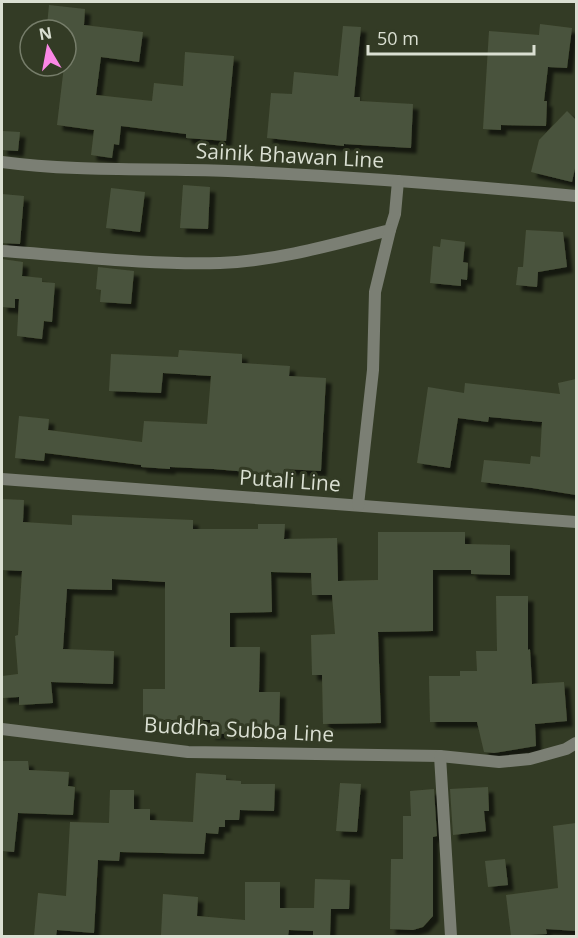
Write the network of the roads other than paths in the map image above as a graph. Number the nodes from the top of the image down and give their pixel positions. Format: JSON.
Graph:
{"nodes":[{"id":1,"x":2,"y":162,"type":"edge"},
{"id":2,"x":398,"y":181,"type":"junction"},
{"id":3,"x":576,"y":182,"type":"edge"},
{"id":4,"x":573,"y":196,"type":"edge"},
{"id":5,"x":390,"y":230,"type":"junction"},
{"id":6,"x":2,"y":251,"type":"edge"},
{"id":7,"x":2,"y":478,"type":"edge"},
{"id":8,"x":358,"y":505,"type":"junction"},
{"id":9,"x":576,"y":522,"type":"edge"},
{"id":10,"x":2,"y":729,"type":"edge"},
{"id":11,"x":576,"y":743,"type":"edge"},
{"id":12,"x":440,"y":756,"type":"junction"},
{"id":13,"x":451,"y":936,"type":"edge"}],
"edges":[{"from":1,"to":2,"type":"street","name":"Sainik Bhawan Line"},
{"from":2,"to":4,"type":"street","name":"Sainik Bhawan Line"},
{"from":2,"to":5,"type":"street"},
{"from":3,"to":4,"type":"street"},
{"from":5,"to":6,"type":"street"},
{"from":5,"to":8,"type":"street"},
{"from":7,"to":8,"type":"street","name":"Putali Line"},
{"from":8,"to":9,"type":"street","name":"Putali Line"},
{"from":10,"to":12,"type":"street","name":"Buddha Subba Line"},
{"from":11,"to":12,"type":"street","name":"Buddha Subba Line"},
{"from":12,"to":13,"type":"street"}]}
